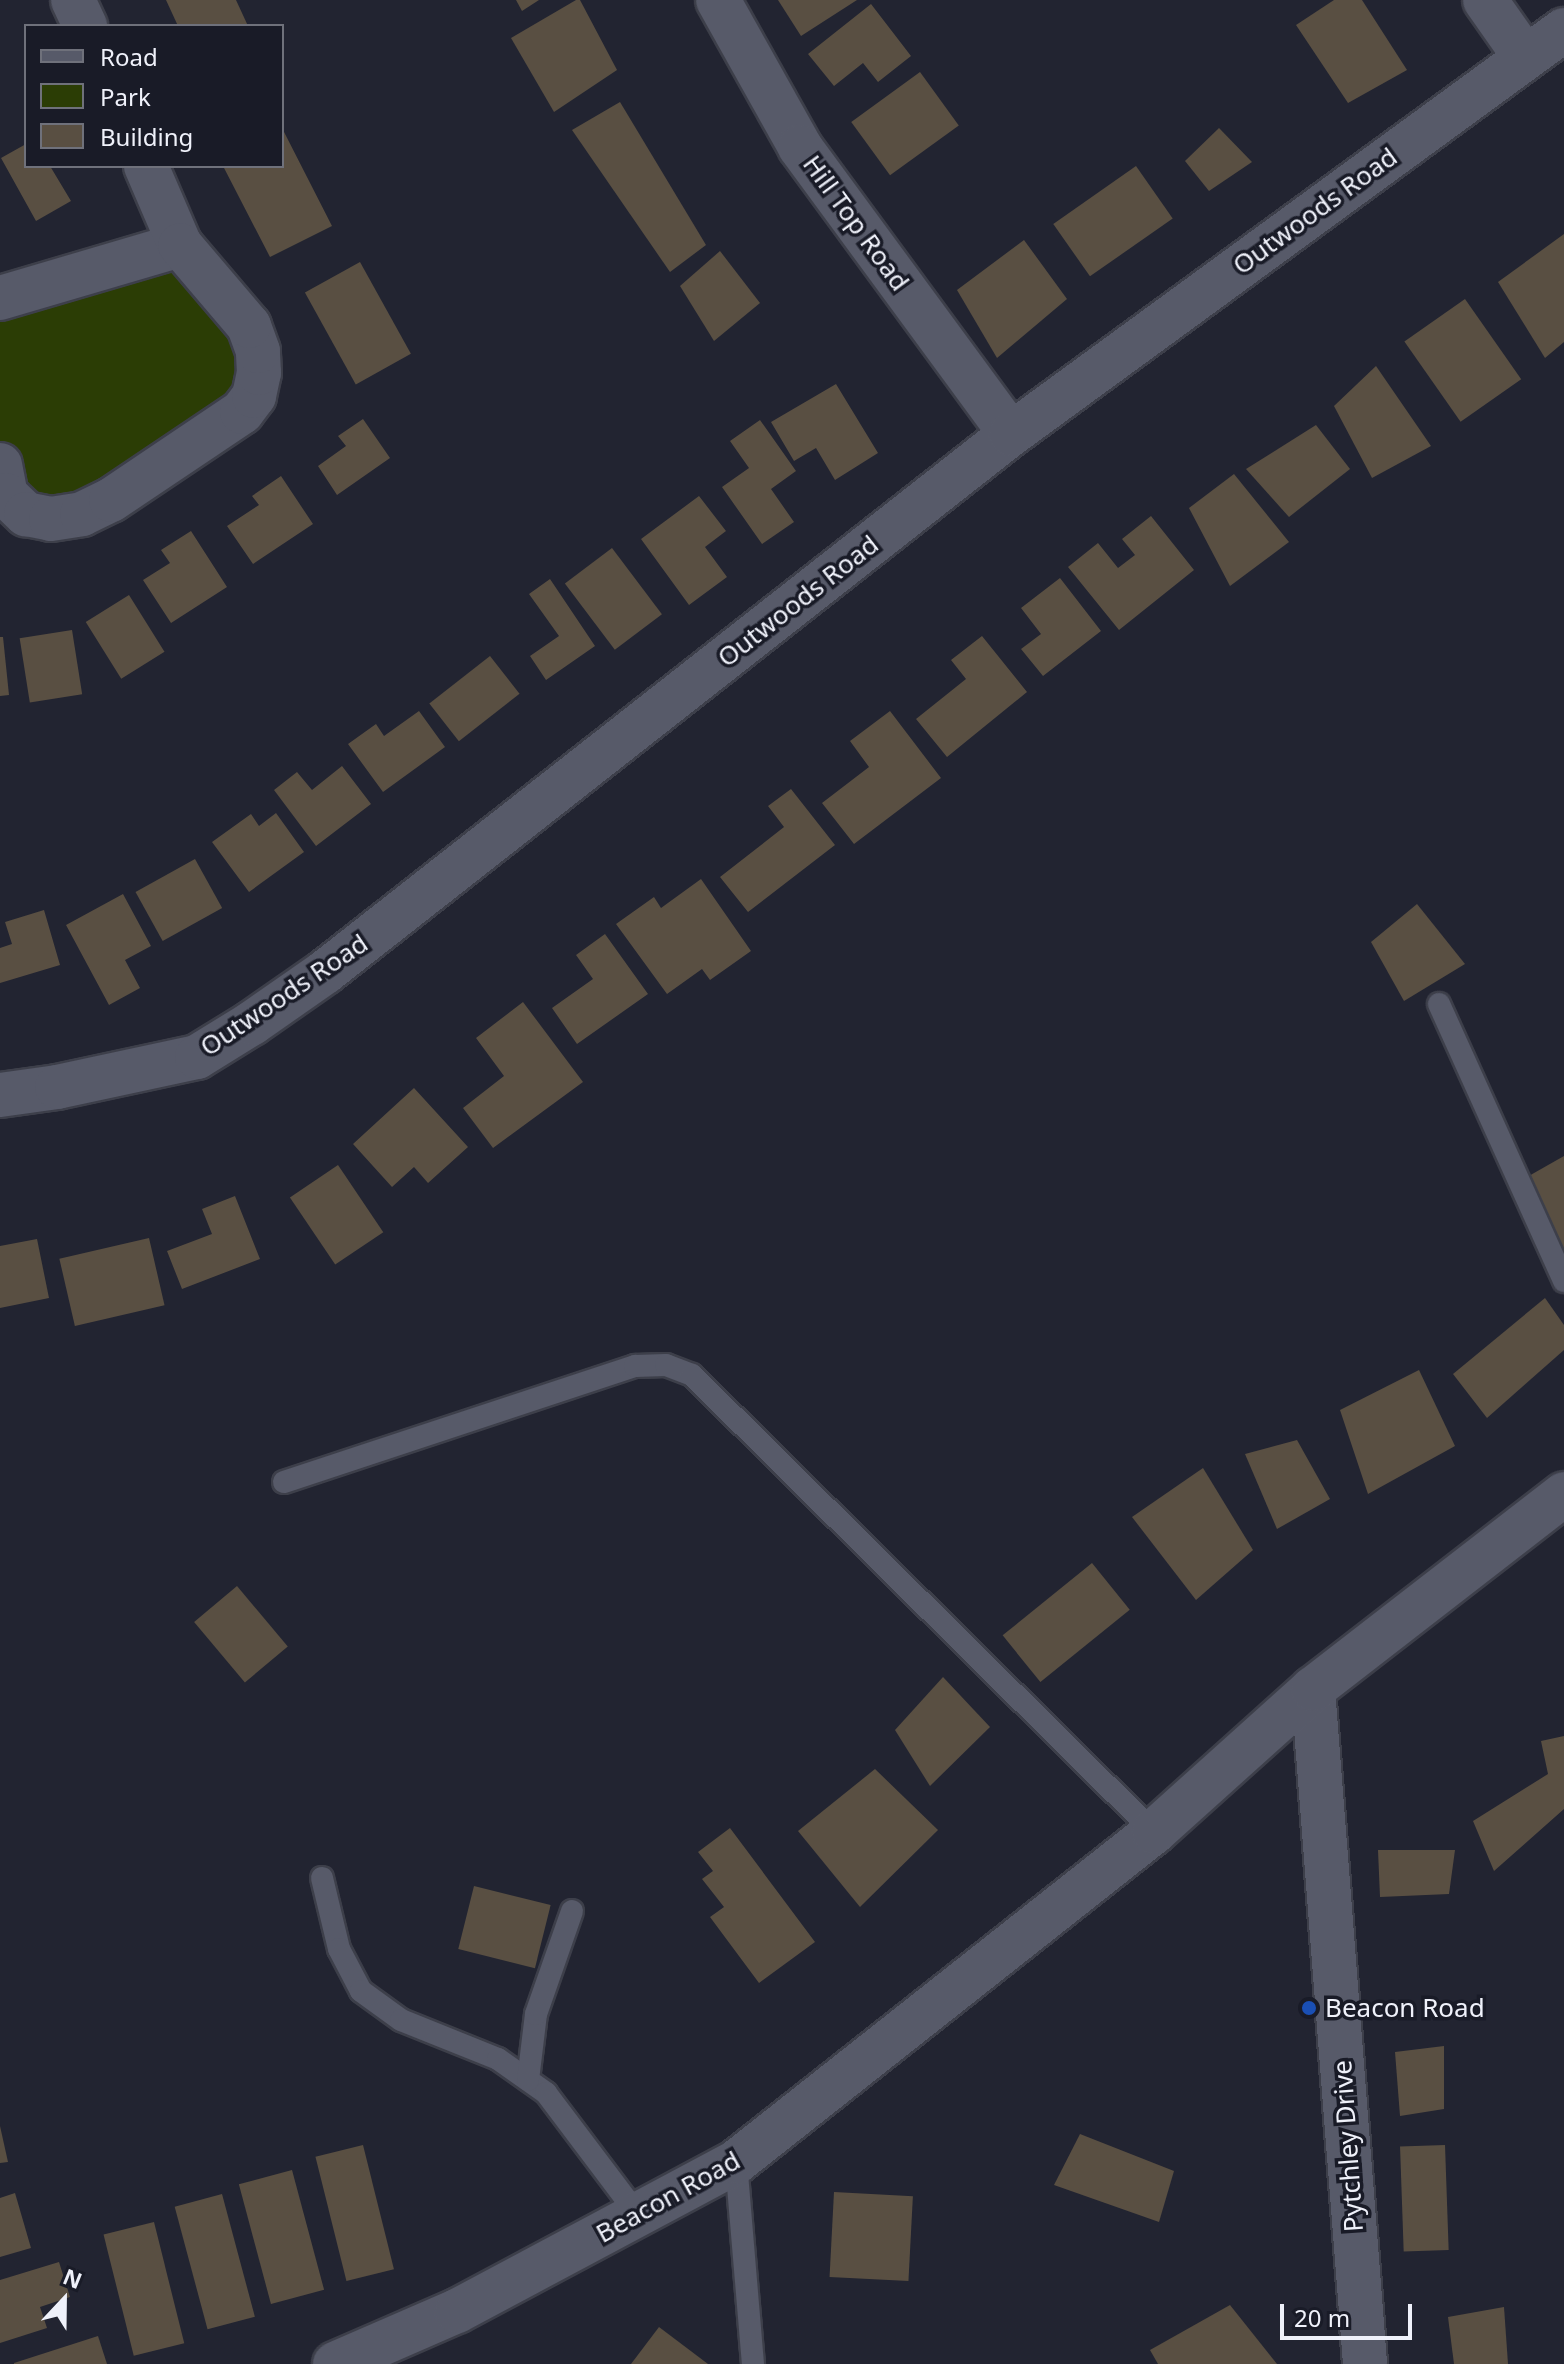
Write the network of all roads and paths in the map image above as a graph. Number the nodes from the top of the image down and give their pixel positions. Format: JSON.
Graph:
{"nodes":[{"id":1,"x":73,"y":0,"type":"edge"},
{"id":2,"x":718,"y":0,"type":"edge"},
{"id":3,"x":1485,"y":0,"type":"edge"},
{"id":4,"x":84,"y":24,"type":"edge"},
{"id":5,"x":1564,"y":30,"type":"edge"},
{"id":6,"x":1525,"y":57,"type":"junction"},
{"id":7,"x":147,"y":168,"type":"edge"},
{"id":8,"x":180,"y":245,"type":"junction"},
{"id":9,"x":0,"y":298,"type":"edge"},
{"id":10,"x":1011,"y":434,"type":"junction"},
{"id":11,"x":0,"y":465,"type":"edge"},
{"id":12,"x":1439,"y":1004,"type":"dead end"},
{"id":13,"x":0,"y":1095,"type":"edge"},
{"id":14,"x":1564,"y":1281,"type":"edge"},
{"id":15,"x":284,"y":1482,"type":"dead end"},
{"id":16,"x":1564,"y":1494,"type":"edge"},
{"id":17,"x":1313,"y":1689,"type":"junction"},
{"id":18,"x":1154,"y":1832,"type":"junction"},
{"id":19,"x":322,"y":1878,"type":"dead end"},
{"id":20,"x":572,"y":1911,"type":"dead end"},
{"id":21,"x":528,"y":2080,"type":"junction"},
{"id":22,"x":736,"y":2162,"type":"junction"},
{"id":23,"x":638,"y":2215,"type":"junction"},
{"id":24,"x":335,"y":2364,"type":"edge"},
{"id":25,"x":753,"y":2364,"type":"edge"},
{"id":26,"x":1365,"y":2364,"type":"edge"}],
"edges":[{"from":1,"to":4,"type":"street"},
{"from":2,"to":10,"type":"street","name":"Hill Top Road"},
{"from":3,"to":6,"type":"street"},
{"from":5,"to":6,"type":"street","name":"Outwoods Road"},
{"from":6,"to":10,"type":"street","name":"Outwoods Road"},
{"from":7,"to":8,"type":"street"},
{"from":8,"to":9,"type":"street"},
{"from":8,"to":11,"type":"street"},
{"from":10,"to":13,"type":"street","name":"Outwoods Road"},
{"from":12,"to":14,"type":"lane"},
{"from":15,"to":18,"type":"lane"},
{"from":16,"to":17,"type":"street","name":"Beacon Road"},
{"from":17,"to":18,"type":"street","name":"Beacon Road"},
{"from":17,"to":26,"type":"street","name":"Pytchley Drive"},
{"from":18,"to":22,"type":"street","name":"Beacon Road"},
{"from":19,"to":21,"type":"lane"},
{"from":20,"to":21,"type":"lane"},
{"from":21,"to":23,"type":"lane"},
{"from":22,"to":23,"type":"street","name":"Beacon Road"},
{"from":22,"to":25,"type":"lane"},
{"from":23,"to":24,"type":"street","name":"Beacon Road"}]}
